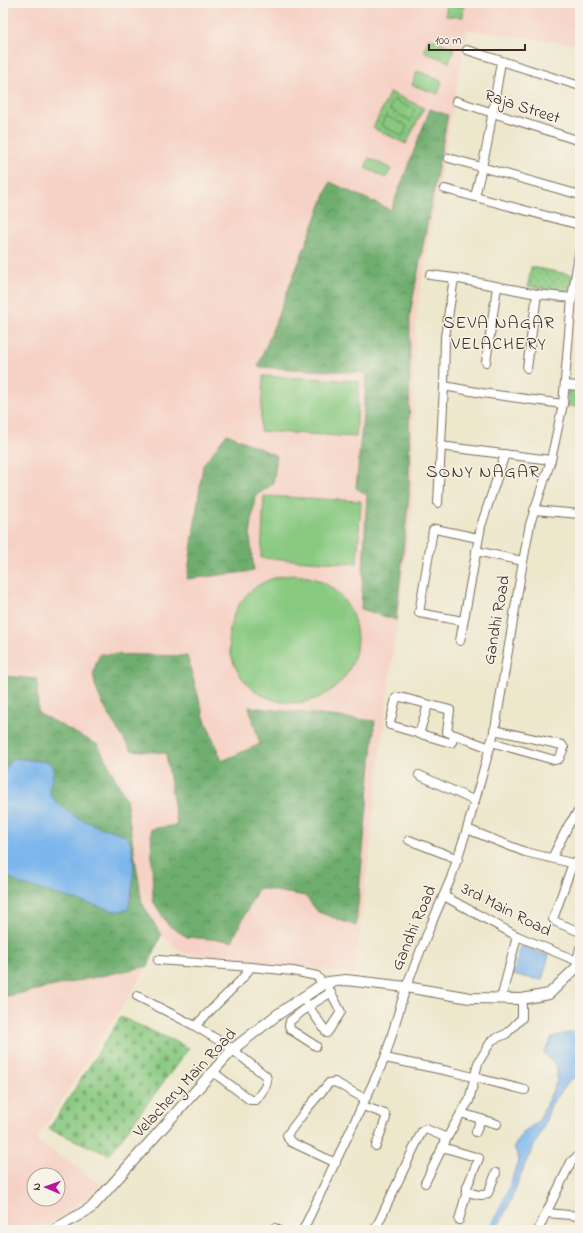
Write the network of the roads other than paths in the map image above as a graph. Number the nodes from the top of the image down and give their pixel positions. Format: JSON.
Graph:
{"nodes":[{"id":1,"x":467,"y":50,"type":"dead end"},
{"id":2,"x":501,"y":62,"type":"junction"},
{"id":3,"x":580,"y":86,"type":"edge"},
{"id":4,"x":456,"y":101,"type":"dead end"},
{"id":5,"x":492,"y":113,"type":"junction"},
{"id":6,"x":580,"y":141,"type":"edge"},
{"id":7,"x":449,"y":158,"type":"dead end"},
{"id":8,"x":481,"y":168,"type":"junction"},
{"id":9,"x":444,"y":189,"type":"dead end"},
{"id":10,"x":580,"y":195,"type":"edge"},
{"id":11,"x":475,"y":197,"type":"junction"},
{"id":12,"x":580,"y":225,"type":"edge"},
{"id":13,"x":580,"y":248,"type":"edge"},
{"id":14,"x":430,"y":275,"type":"dead end"},
{"id":15,"x":578,"y":277,"type":"edge"},
{"id":16,"x":454,"y":278,"type":"junction"},
{"id":17,"x":498,"y":287,"type":"junction"},
{"id":18,"x":537,"y":294,"type":"junction"},
{"id":19,"x":572,"y":298,"type":"junction"},
{"id":20,"x":486,"y":362,"type":"dead end"},
{"id":21,"x":527,"y":368,"type":"dead end"},
{"id":22,"x":565,"y":385,"type":"junction"},
{"id":23,"x":444,"y":386,"type":"junction"},
{"id":24,"x":580,"y":386,"type":"edge"},
{"id":25,"x":563,"y":404,"type":"junction"},
{"id":26,"x":440,"y":446,"type":"junction"},
{"id":27,"x":505,"y":454,"type":"junction"},
{"id":28,"x":551,"y":460,"type":"junction"},
{"id":29,"x":438,"y":503,"type":"dead end"},
{"id":30,"x":534,"y":510,"type":"junction"},
{"id":31,"x":580,"y":514,"type":"edge"},
{"id":32,"x":478,"y":538,"type":"junction"},
{"id":33,"x":476,"y":551,"type":"junction"},
{"id":34,"x":523,"y":561,"type":"junction"},
{"id":35,"x":463,"y":621,"type":"junction"},
{"id":36,"x":460,"y":641,"type":"dead end"},
{"id":37,"x":428,"y":705,"type":"junction"},
{"id":38,"x":494,"y":730,"type":"junction"},
{"id":39,"x":419,"y":734,"type":"junction"},
{"id":40,"x":458,"y":734,"type":"junction"},
{"id":41,"x":491,"y":744,"type":"junction"},
{"id":42,"x":419,"y":775,"type":"dead end"},
{"id":43,"x":475,"y":801,"type":"junction"},
{"id":44,"x":580,"y":809,"type":"edge"},
{"id":45,"x":467,"y":829,"type":"junction"},
{"id":46,"x":409,"y":840,"type":"dead end"},
{"id":47,"x":552,"y":858,"type":"junction"},
{"id":48,"x":458,"y":859,"type":"junction"},
{"id":49,"x":576,"y":864,"type":"edge"},
{"id":50,"x":444,"y":896,"type":"junction"},
{"id":51,"x":580,"y":932,"type":"edge"},
{"id":52,"x":516,"y":936,"type":"junction"},
{"id":53,"x":580,"y":948,"type":"edge"},
{"id":54,"x":158,"y":960,"type":"dead end"},
{"id":55,"x":578,"y":964,"type":"edge"},
{"id":56,"x":251,"y":967,"type":"junction"},
{"id":57,"x":325,"y":983,"type":"junction"},
{"id":58,"x":406,"y":987,"type":"junction"},
{"id":59,"x":330,"y":993,"type":"junction"},
{"id":60,"x":137,"y":996,"type":"dead end"},
{"id":61,"x":302,"y":997,"type":"junction"},
{"id":62,"x":501,"y":999,"type":"junction"},
{"id":63,"x":522,"y":999,"type":"junction"},
{"id":64,"x":309,"y":1006,"type":"junction"},
{"id":65,"x":195,"y":1026,"type":"junction"},
{"id":66,"x":316,"y":1046,"type":"dead end"},
{"id":67,"x":233,"y":1050,"type":"junction"},
{"id":68,"x":385,"y":1058,"type":"junction"},
{"id":69,"x":212,"y":1072,"type":"junction"},
{"id":70,"x":475,"y":1077,"type":"junction"},
{"id":71,"x":525,"y":1090,"type":"dead end"},
{"id":72,"x":364,"y":1102,"type":"junction"},
{"id":73,"x":461,"y":1113,"type":"junction"},
{"id":74,"x":481,"y":1119,"type":"junction"},
{"id":75,"x":497,"y":1124,"type":"dead end"},
{"id":76,"x":476,"y":1132,"type":"dead end"},
{"id":77,"x":447,"y":1138,"type":"junction"},
{"id":78,"x":376,"y":1146,"type":"dead end"},
{"id":79,"x":442,"y":1147,"type":"junction"},
{"id":80,"x":580,"y":1154,"type":"edge"},
{"id":81,"x":336,"y":1163,"type":"junction"},
{"id":82,"x":496,"y":1173,"type":"dead end"},
{"id":83,"x":425,"y":1183,"type":"dead end"},
{"id":84,"x":467,"y":1191,"type":"junction"},
{"id":85,"x":547,"y":1213,"type":"junction"},
{"id":86,"x":580,"y":1216,"type":"edge"},
{"id":87,"x":74,"y":1219,"type":"junction"},
{"id":88,"x":459,"y":1220,"type":"dead end"},
{"id":89,"x":55,"y":1230,"type":"edge"},
{"id":90,"x":64,"y":1230,"type":"edge"},
{"id":91,"x":303,"y":1230,"type":"edge"},
{"id":92,"x":375,"y":1230,"type":"edge"},
{"id":93,"x":538,"y":1230,"type":"edge"}],
"edges":[{"from":1,"to":2,"type":"street"},
{"from":2,"to":3,"type":"street"},
{"from":2,"to":5,"type":"street"},
{"from":4,"to":5,"type":"street","name":"Raja Street"},
{"from":5,"to":6,"type":"street","name":"Raja Street"},
{"from":5,"to":8,"type":"street"},
{"from":7,"to":8,"type":"street"},
{"from":8,"to":10,"type":"street"},
{"from":8,"to":11,"type":"street"},
{"from":9,"to":11,"type":"street"},
{"from":11,"to":12,"type":"street"},
{"from":13,"to":15,"type":"street","name":"Gandhi Road"},
{"from":14,"to":16,"type":"street"},
{"from":15,"to":19,"type":"street","name":"Gandhi Road"},
{"from":16,"to":17,"type":"street"},
{"from":16,"to":23,"type":"street"},
{"from":17,"to":18,"type":"street"},
{"from":17,"to":20,"type":"street"},
{"from":18,"to":19,"type":"street"},
{"from":18,"to":21,"type":"street"},
{"from":19,"to":22,"type":"street","name":"Gandhi Road"},
{"from":22,"to":24,"type":"street"},
{"from":22,"to":25,"type":"street","name":"Gandhi Road"},
{"from":23,"to":25,"type":"street"},
{"from":23,"to":26,"type":"street"},
{"from":25,"to":28,"type":"street","name":"Gandhi Road"},
{"from":26,"to":27,"type":"street"},
{"from":26,"to":29,"type":"street"},
{"from":27,"to":28,"type":"street"},
{"from":27,"to":32,"type":"street"},
{"from":28,"to":30,"type":"street","name":"Gandhi Road"},
{"from":30,"to":31,"type":"street"},
{"from":30,"to":34,"type":"street","name":"Gandhi Road"},
{"from":32,"to":33,"type":"street"},
{"from":32,"to":35,"type":"street"},
{"from":33,"to":34,"type":"street"},
{"from":33,"to":35,"type":"street"},
{"from":34,"to":38,"type":"street","name":"Gandhi Road"},
{"from":35,"to":36,"type":"street"},
{"from":37,"to":39,"type":"street"},
{"from":37,"to":39,"type":"street"},
{"from":37,"to":40,"type":"street"},
{"from":38,"to":41,"type":"street","name":"Gandhi Road"},
{"from":38,"to":41,"type":"street"},
{"from":39,"to":40,"type":"street"},
{"from":40,"to":41,"type":"street"},
{"from":41,"to":43,"type":"street","name":"Gandhi Road"},
{"from":42,"to":43,"type":"street"},
{"from":43,"to":45,"type":"street","name":"Gandhi Road"},
{"from":44,"to":47,"type":"street"},
{"from":45,"to":47,"type":"street"},
{"from":45,"to":48,"type":"street","name":"Gandhi Road"},
{"from":46,"to":48,"type":"street"},
{"from":47,"to":49,"type":"street"},
{"from":48,"to":50,"type":"street","name":"Gandhi Road"},
{"from":49,"to":51,"type":"street"},
{"from":50,"to":52,"type":"street","name":"3rd Main Road"},
{"from":50,"to":58,"type":"street","name":"Gandhi Road"},
{"from":52,"to":55,"type":"street","name":"3rd Main Road"},
{"from":52,"to":62,"type":"street"},
{"from":53,"to":55,"type":"street"},
{"from":54,"to":56,"type":"street"},
{"from":55,"to":63,"type":"main road","name":"Velachery Main Road"},
{"from":56,"to":57,"type":"street"},
{"from":56,"to":65,"type":"street"},
{"from":57,"to":58,"type":"main road","name":"Velachery Main Road"},
{"from":57,"to":59,"type":"street"},
{"from":57,"to":61,"type":"main road","name":"Velachery Main Road"},
{"from":58,"to":62,"type":"main road","name":"Velachery Main Road"},
{"from":58,"to":68,"type":"street","name":"Gandhi Road"},
{"from":59,"to":64,"type":"street"},
{"from":59,"to":64,"type":"street"},
{"from":60,"to":65,"type":"street"},
{"from":61,"to":64,"type":"street"},
{"from":61,"to":67,"type":"main road","name":"Velachery Main Road"},
{"from":62,"to":63,"type":"main road","name":"Velachery Main Road"},
{"from":63,"to":70,"type":"street"},
{"from":64,"to":66,"type":"street"},
{"from":65,"to":67,"type":"street"},
{"from":67,"to":69,"type":"main road","name":"Velachery Main Road"},
{"from":67,"to":69,"type":"street"},
{"from":68,"to":70,"type":"street"},
{"from":68,"to":72,"type":"street","name":"Gandhi Road"},
{"from":69,"to":87,"type":"main road","name":"Velachery Main Road"},
{"from":70,"to":71,"type":"street"},
{"from":70,"to":73,"type":"street"},
{"from":72,"to":78,"type":"street"},
{"from":72,"to":81,"type":"street","name":"Gandhi Road"},
{"from":72,"to":81,"type":"street"},
{"from":73,"to":74,"type":"street"},
{"from":73,"to":77,"type":"street"},
{"from":74,"to":75,"type":"street"},
{"from":74,"to":76,"type":"street"},
{"from":77,"to":79,"type":"street"},
{"from":77,"to":92,"type":"street"},
{"from":79,"to":83,"type":"street"},
{"from":79,"to":84,"type":"street"},
{"from":80,"to":85,"type":"street"},
{"from":81,"to":91,"type":"street","name":"Gandhi Road"},
{"from":82,"to":84,"type":"street"},
{"from":84,"to":88,"type":"street"},
{"from":85,"to":86,"type":"street"},
{"from":85,"to":93,"type":"street"},
{"from":87,"to":89,"type":"main road","name":"Velachery Main Road"},
{"from":87,"to":90,"type":"main road","name":"Velachery Main Road"}]}
